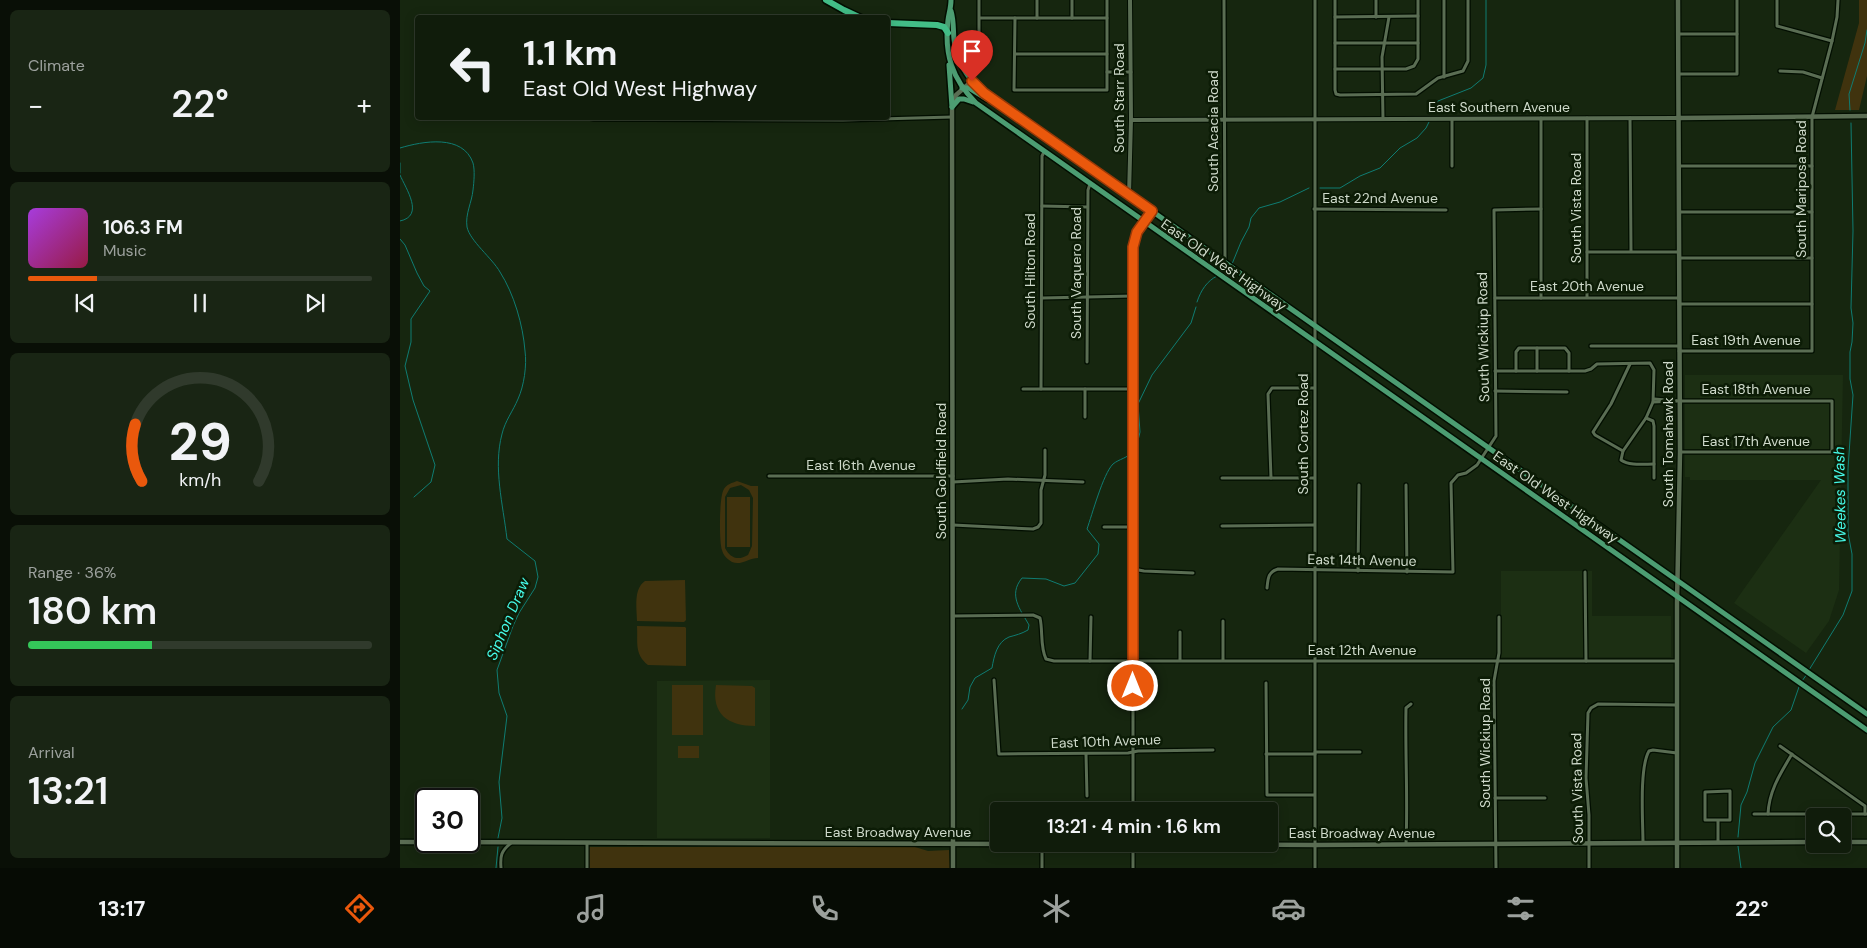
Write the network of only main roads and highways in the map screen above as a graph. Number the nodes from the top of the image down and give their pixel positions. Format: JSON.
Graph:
{"nodes":[{"id":1,"x":826,"y":0,"type":"edge"},
{"id":2,"x":951,"y":0,"type":"edge"},
{"id":3,"x":1678,"y":0,"type":"edge"},
{"id":4,"x":951,"y":8,"type":"junction"},
{"id":5,"x":855,"y":15,"type":"edge"},
{"id":6,"x":890,"y":22,"type":"edge"},
{"id":7,"x":948,"y":33,"type":"junction"},
{"id":8,"x":949,"y":54,"type":"junction"},
{"id":9,"x":972,"y":81,"type":"junction"},
{"id":10,"x":962,"y":88,"type":"junction"},
{"id":11,"x":976,"y":103,"type":"junction"},
{"id":12,"x":952,"y":107,"type":"junction"},
{"id":13,"x":1006,"y":109,"type":"junction"},
{"id":14,"x":1867,"y":116,"type":"edge"},
{"id":15,"x":1678,"y":118,"type":"junction"},
{"id":16,"x":1678,"y":581,"type":"junction"},
{"id":17,"x":1677,"y":596,"type":"junction"},
{"id":18,"x":1853,"y":704,"type":"junction"},
{"id":19,"x":1867,"y":714,"type":"edge"},
{"id":20,"x":1845,"y":715,"type":"junction"},
{"id":21,"x":1867,"y":730,"type":"edge"},
{"id":22,"x":400,"y":842,"type":"edge"},
{"id":23,"x":1806,"y":842,"type":"edge"},
{"id":24,"x":1851,"y":842,"type":"edge"},
{"id":25,"x":1867,"y":842,"type":"edge"},
{"id":26,"x":1677,"y":843,"type":"junction"},
{"id":27,"x":953,"y":844,"type":"junction"},
{"id":28,"x":990,"y":844,"type":"edge"},
{"id":29,"x":1278,"y":845,"type":"edge"},
{"id":30,"x":953,"y":868,"type":"edge"},
{"id":31,"x":1677,"y":868,"type":"edge"}],
"edges":[{"from":1,"to":5,"type":"highway"},
{"from":2,"to":4,"type":"main road"},
{"from":3,"to":15,"type":"main road","name":"South Tomahawk Road"},
{"from":4,"to":7,"type":"main road","name":"East Old West Highway"},
{"from":4,"to":9,"type":"main road","name":"East Old West Highway"},
{"from":6,"to":7,"type":"highway"},
{"from":7,"to":8,"type":"main road","name":"East Old West Highway"},
{"from":8,"to":10,"type":"main road","name":"East Old West Highway"},
{"from":8,"to":12,"type":"main road"},
{"from":9,"to":10,"type":"main road"},
{"from":9,"to":13,"type":"main road","name":"East Old West Highway"},
{"from":10,"to":11,"type":"main road","name":"East Old West Highway"},
{"from":10,"to":12,"type":"main road"},
{"from":10,"to":13,"type":"main road"},
{"from":11,"to":12,"type":"main road"},
{"from":11,"to":17,"type":"main road","name":"East Old West Highway"},
{"from":12,"to":27,"type":"main road","name":"South Goldfield Road"},
{"from":13,"to":16,"type":"main road","name":"East Old West Highway"},
{"from":14,"to":15,"type":"main road","name":"East Southern Avenue"},
{"from":15,"to":16,"type":"main road","name":"South Tomahawk Road"},
{"from":16,"to":17,"type":"main road","name":"South Tomahawk Road"},
{"from":16,"to":18,"type":"main road","name":"East Old West Highway"},
{"from":17,"to":20,"type":"main road","name":"East Old West Highway"},
{"from":17,"to":26,"type":"main road","name":"South Tomahawk Road"},
{"from":18,"to":19,"type":"main road","name":"East Old West Highway"},
{"from":18,"to":20,"type":"main road"},
{"from":20,"to":21,"type":"main road","name":"East Old West Highway"},
{"from":22,"to":27,"type":"main road","name":"East Broadway Avenue"},
{"from":23,"to":26,"type":"main road","name":"East Broadway Avenue"},
{"from":24,"to":25,"type":"main road"},
{"from":26,"to":29,"type":"main road","name":"East Broadway Avenue"},
{"from":26,"to":31,"type":"main road","name":"South Tomahawk Road"},
{"from":27,"to":28,"type":"main road","name":"East Broadway Avenue"},
{"from":27,"to":30,"type":"main road","name":"South Goldfield Road"}]}
